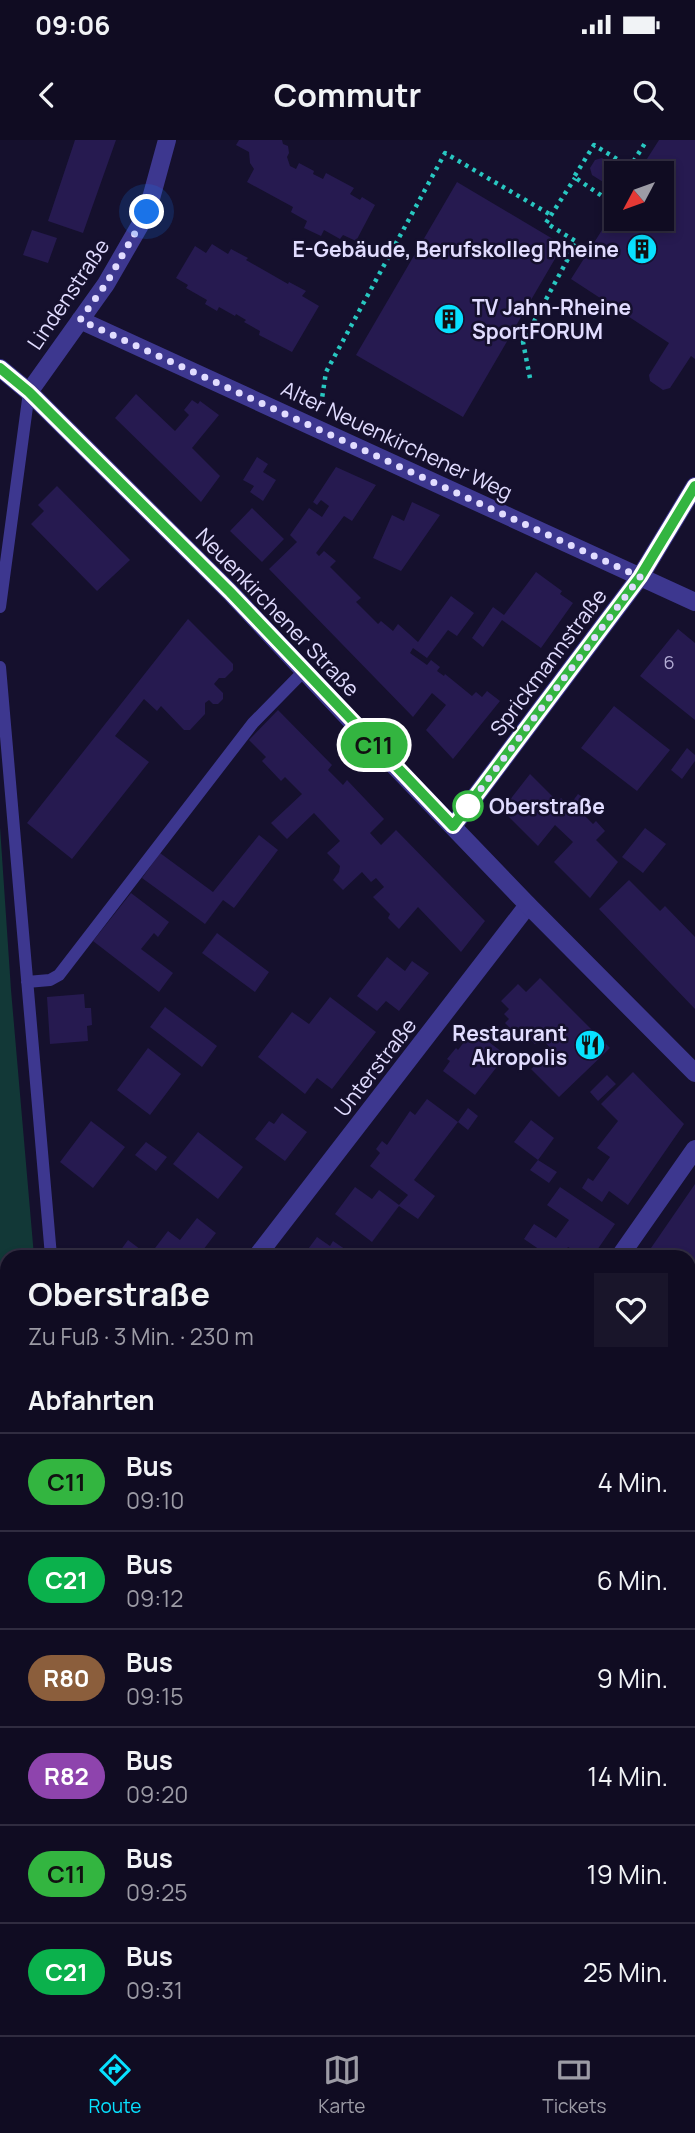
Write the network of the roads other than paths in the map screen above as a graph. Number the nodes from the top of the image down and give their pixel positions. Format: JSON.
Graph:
{"nodes":[{"id":1,"x":167,"y":140,"type":"edge"},
{"id":2,"x":80,"y":320,"type":"junction"},
{"id":3,"x":0,"y":368,"type":"edge"},
{"id":4,"x":29,"y":392,"type":"junction"},
{"id":5,"x":695,"y":486,"type":"edge"},
{"id":6,"x":640,"y":577,"type":"junction"},
{"id":7,"x":695,"y":602,"type":"edge"},
{"id":8,"x":0,"y":607,"type":"edge"},
{"id":9,"x":0,"y":667,"type":"edge"},
{"id":10,"x":304,"y":671,"type":"junction"},
{"id":11,"x":453,"y":826,"type":"junction"},
{"id":12,"x":528,"y":905,"type":"junction"},
{"id":13,"x":27,"y":982,"type":"junction"},
{"id":14,"x":695,"y":1073,"type":"edge"},
{"id":15,"x":695,"y":1149,"type":"edge"},
{"id":16,"x":50,"y":1250,"type":"edge"},
{"id":17,"x":262,"y":1250,"type":"edge"},
{"id":18,"x":624,"y":1250,"type":"edge"}],
"edges":[{"from":1,"to":2,"type":"street","name":"Lindenstraße"},
{"from":2,"to":4,"type":"street","name":"Lindenstraße"},
{"from":2,"to":6,"type":"street","name":"Alter Neuenkirchener Weg"},
{"from":3,"to":4,"type":"street","name":"Neuenkirchener Straße"},
{"from":4,"to":8,"type":"lane"},
{"from":4,"to":10,"type":"street","name":"Neuenkirchener Straße"},
{"from":5,"to":6,"type":"street","name":"Sprickmannstraße"},
{"from":6,"to":7,"type":"street","name":"Alter Neuenkirchener Weg"},
{"from":6,"to":11,"type":"street","name":"Sprickmannstraße"},
{"from":9,"to":13,"type":"lane"},
{"from":10,"to":11,"type":"street","name":"Neuenkirchener Straße"},
{"from":10,"to":13,"type":"lane"},
{"from":11,"to":12,"type":"street","name":"Neuenkirchener Straße"},
{"from":12,"to":14,"type":"street","name":"Neuenkirchener Straße"},
{"from":12,"to":17,"type":"street","name":"Unterstraße"},
{"from":13,"to":16,"type":"lane"},
{"from":15,"to":18,"type":"street"}]}
